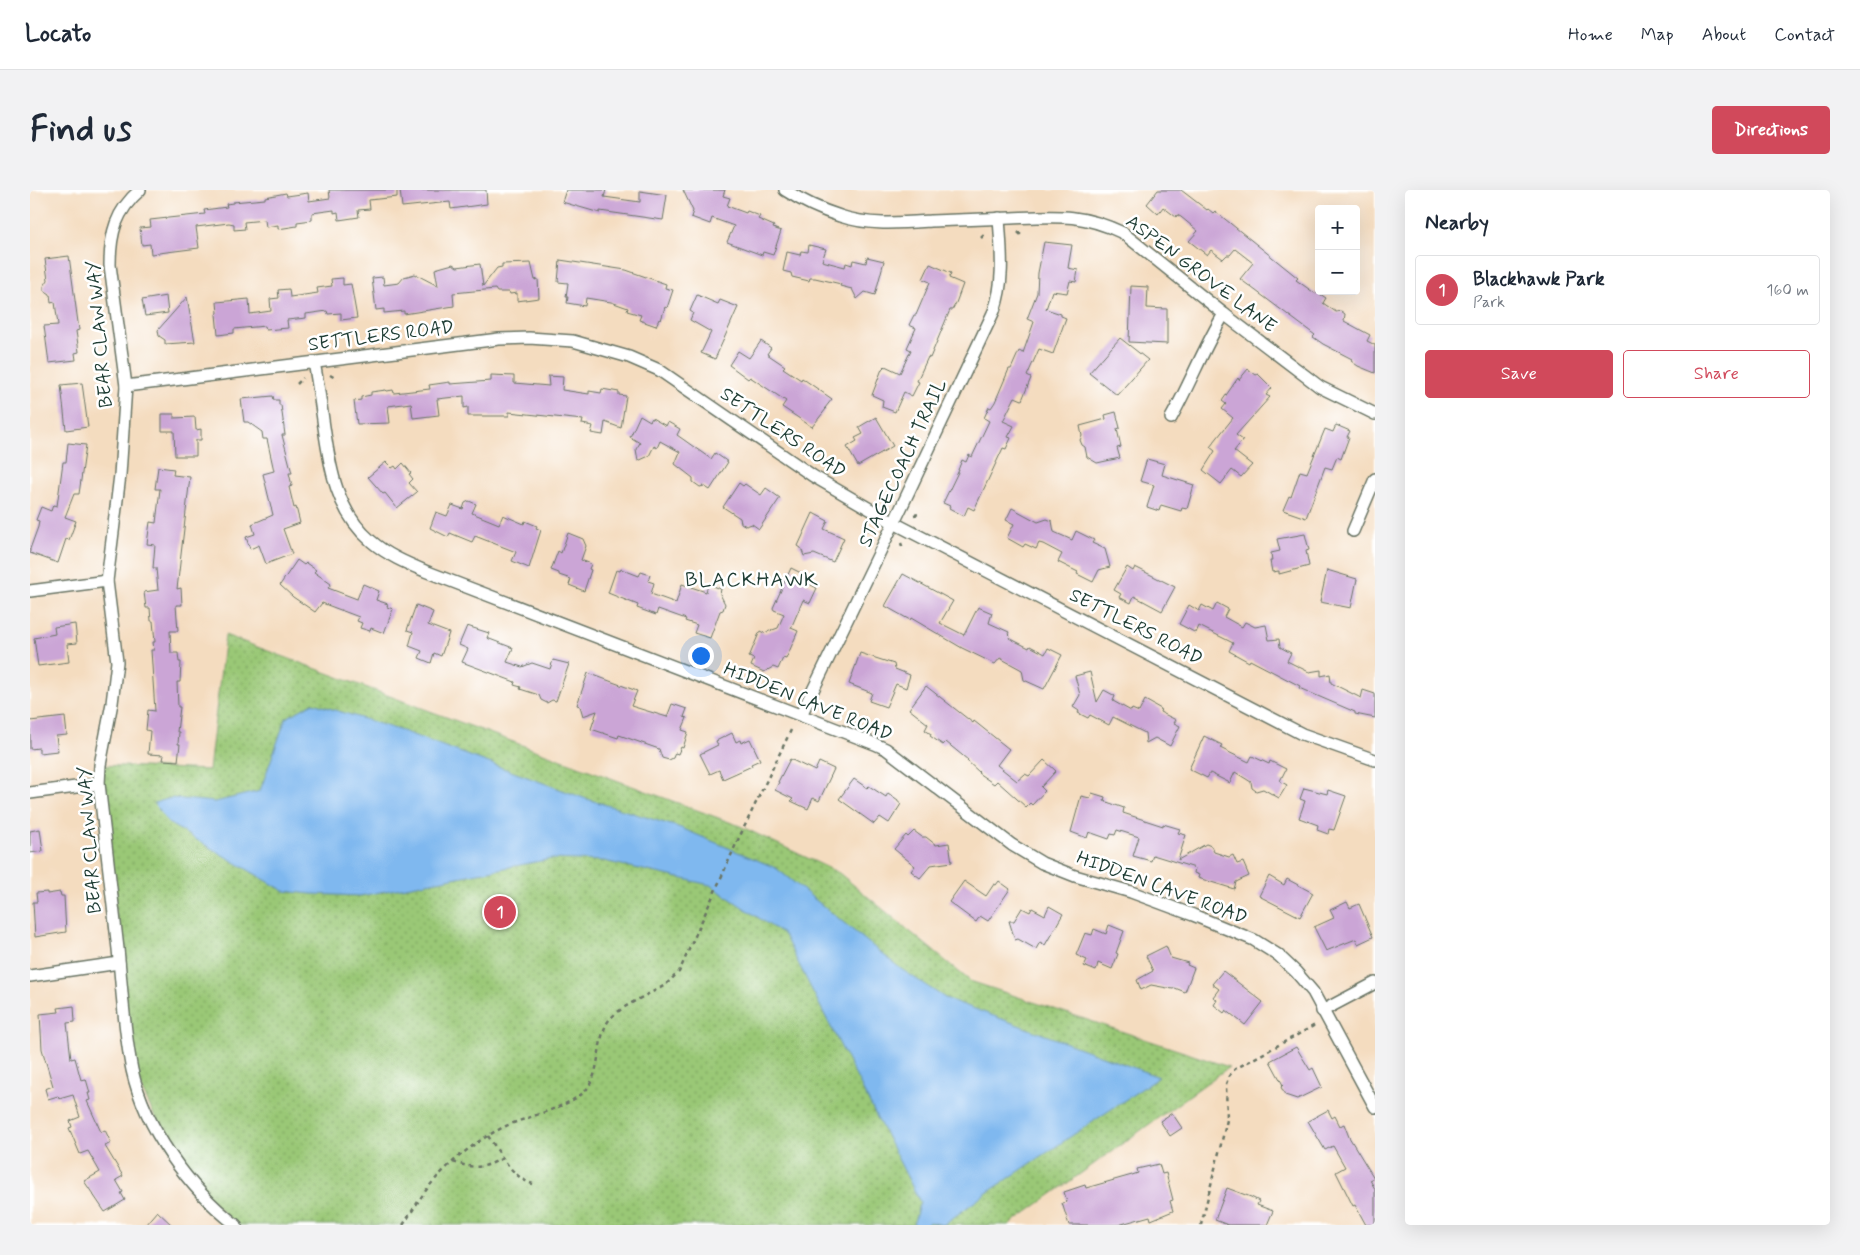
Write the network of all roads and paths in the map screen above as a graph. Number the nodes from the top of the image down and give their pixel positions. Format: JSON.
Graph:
{"nodes":[{"id":1,"x":140,"y":190,"type":"edge"},
{"id":2,"x":785,"y":190,"type":"edge"},
{"id":3,"x":999,"y":218,"type":"junction"},
{"id":4,"x":1018,"y":232,"type":"dead end"},
{"id":5,"x":984,"y":235,"type":"dead end"},
{"id":6,"x":1021,"y":235,"type":"dead end"},
{"id":7,"x":981,"y":238,"type":"dead end"},
{"id":8,"x":1224,"y":314,"type":"junction"},
{"id":9,"x":314,"y":362,"type":"junction"},
{"id":10,"x":330,"y":375,"type":"dead end"},
{"id":11,"x":303,"y":378,"type":"dead end"},
{"id":12,"x":337,"y":379,"type":"dead end"},
{"id":13,"x":297,"y":384,"type":"dead end"},
{"id":14,"x":126,"y":386,"type":"junction"},
{"id":15,"x":1375,"y":414,"type":"edge"},
{"id":16,"x":1171,"y":418,"type":"dead end"},
{"id":17,"x":1375,"y":479,"type":"edge"},
{"id":18,"x":885,"y":495,"type":"dead end"},
{"id":19,"x":887,"y":500,"type":"dead end"},
{"id":20,"x":920,"y":514,"type":"dead end"},
{"id":21,"x":914,"y":515,"type":"dead end"},
{"id":22,"x":894,"y":523,"type":"junction"},
{"id":23,"x":873,"y":529,"type":"dead end"},
{"id":24,"x":868,"y":530,"type":"dead end"},
{"id":25,"x":1353,"y":530,"type":"dead end"},
{"id":26,"x":901,"y":544,"type":"dead end"},
{"id":27,"x":903,"y":549,"type":"dead end"},
{"id":28,"x":107,"y":581,"type":"junction"},
{"id":29,"x":30,"y":591,"type":"edge"},
{"id":30,"x":801,"y":715,"type":"junction"},
{"id":31,"x":792,"y":728,"type":"dead end"},
{"id":32,"x":1375,"y":760,"type":"edge"},
{"id":33,"x":99,"y":784,"type":"junction"},
{"id":34,"x":30,"y":793,"type":"edge"},
{"id":35,"x":119,"y":963,"type":"junction"},
{"id":36,"x":30,"y":976,"type":"edge"},
{"id":37,"x":1375,"y":983,"type":"edge"},
{"id":38,"x":1324,"y":1014,"type":"junction"},
{"id":39,"x":1375,"y":1107,"type":"edge"},
{"id":40,"x":488,"y":1136,"type":"junction"},
{"id":41,"x":504,"y":1158,"type":"junction"},
{"id":42,"x":453,"y":1162,"type":"junction"},
{"id":43,"x":533,"y":1184,"type":"dead end"},
{"id":44,"x":236,"y":1225,"type":"edge"},
{"id":45,"x":403,"y":1225,"type":"edge"},
{"id":46,"x":1201,"y":1225,"type":"edge"}],
"edges":[{"from":1,"to":14,"type":"street","name":"BEAR CLAW WAY"},
{"from":2,"to":3,"type":"street","name":"ASPEN GROVE LANE"},
{"from":3,"to":8,"type":"street","name":"ASPEN GROVE LANE"},
{"from":3,"to":22,"type":"street","name":"STAGECOACH TRAIL"},
{"from":4,"to":6,"type":"path"},
{"from":5,"to":7,"type":"path"},
{"from":8,"to":15,"type":"street","name":"ASPEN GROVE LANE"},
{"from":8,"to":16,"type":"street"},
{"from":9,"to":14,"type":"street","name":"SETTLERS ROAD"},
{"from":9,"to":22,"type":"street","name":"SETTLERS ROAD"},
{"from":9,"to":30,"type":"street","name":"HIDDEN CAVE ROAD"},
{"from":10,"to":12,"type":"path"},
{"from":11,"to":13,"type":"path"},
{"from":14,"to":28,"type":"street","name":"BEAR CLAW WAY"},
{"from":17,"to":25,"type":"street"},
{"from":18,"to":19,"type":"path"},
{"from":20,"to":21,"type":"path"},
{"from":22,"to":30,"type":"street","name":"STAGECOACH TRAIL"},
{"from":22,"to":32,"type":"street","name":"SETTLERS ROAD"},
{"from":23,"to":24,"type":"path"},
{"from":26,"to":27,"type":"path"},
{"from":28,"to":29,"type":"street"},
{"from":28,"to":33,"type":"street","name":"BEAR CLAW WAY"},
{"from":30,"to":38,"type":"street","name":"HIDDEN CAVE ROAD"},
{"from":31,"to":40,"type":"path"},
{"from":33,"to":34,"type":"street"},
{"from":33,"to":35,"type":"street","name":"BEAR CLAW WAY"},
{"from":35,"to":36,"type":"street"},
{"from":35,"to":44,"type":"street","name":"BEAR CLAW WAY"},
{"from":37,"to":38,"type":"street"},
{"from":38,"to":39,"type":"street","name":"HIDDEN CAVE ROAD"},
{"from":38,"to":46,"type":"path"},
{"from":40,"to":41,"type":"path"},
{"from":40,"to":42,"type":"path"},
{"from":41,"to":42,"type":"path"},
{"from":41,"to":43,"type":"path"},
{"from":42,"to":45,"type":"path"}]}
